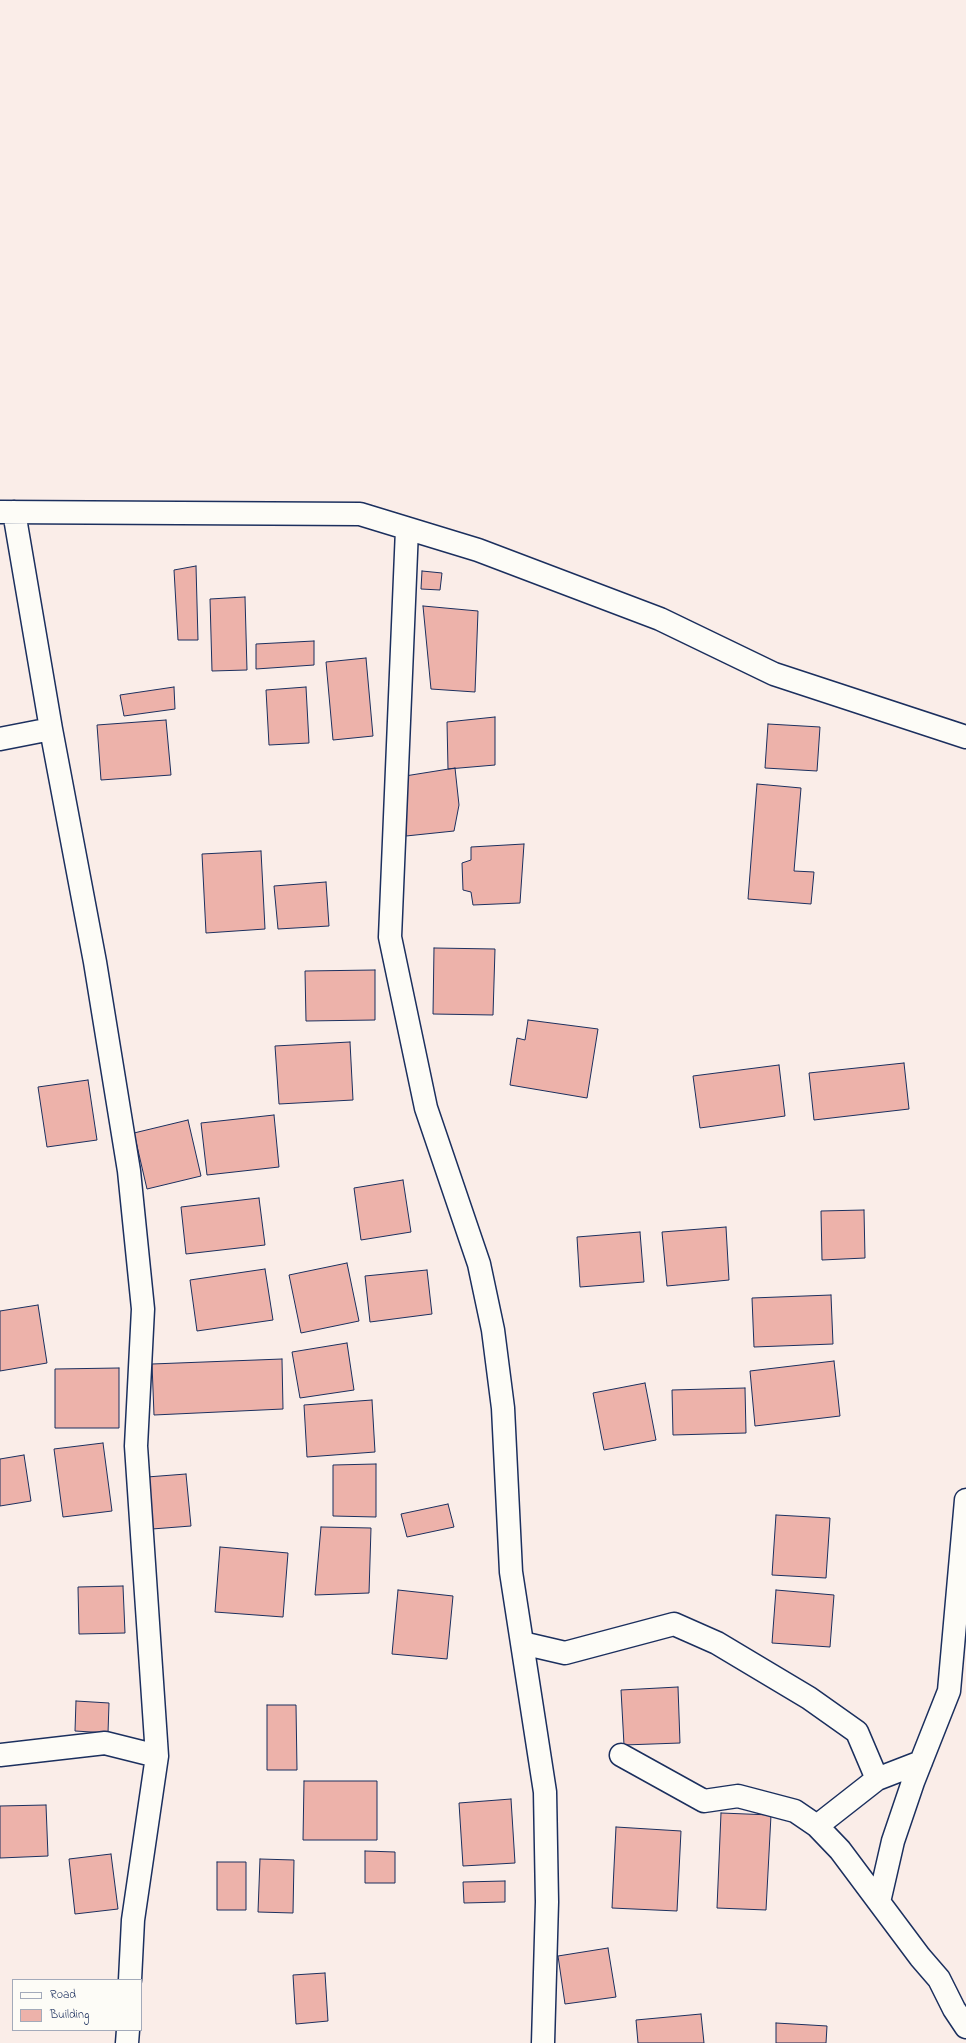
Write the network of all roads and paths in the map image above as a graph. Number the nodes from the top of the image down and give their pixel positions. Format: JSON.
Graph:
{"nodes":[{"id":1,"x":7,"y":512,"type":"edge"},
{"id":2,"x":407,"y":529,"type":"junction"},
{"id":3,"x":51,"y":729,"type":"junction"},
{"id":4,"x":966,"y":737,"type":"edge"},
{"id":5,"x":0,"y":739,"type":"edge"},
{"id":6,"x":966,"y":1500,"type":"edge"},
{"id":7,"x":522,"y":1643,"type":"junction"},
{"id":8,"x":0,"y":1755,"type":"edge"},
{"id":9,"x":621,"y":1755,"type":"dead end"},
{"id":10,"x":157,"y":1756,"type":"junction"},
{"id":11,"x":921,"y":1762,"type":"junction"},
{"id":12,"x":877,"y":1779,"type":"junction"},
{"id":13,"x":817,"y":1826,"type":"junction"},
{"id":14,"x":879,"y":1902,"type":"junction"},
{"id":15,"x":130,"y":1979,"type":"edge"},
{"id":16,"x":966,"y":2027,"type":"edge"},
{"id":17,"x":128,"y":2031,"type":"edge"},
{"id":18,"x":127,"y":2043,"type":"edge"},
{"id":19,"x":543,"y":2043,"type":"edge"}],
"edges":[{"from":1,"to":2,"type":"street"},
{"from":1,"to":3,"type":"street"},
{"from":2,"to":4,"type":"street"},
{"from":2,"to":7,"type":"street"},
{"from":3,"to":5,"type":"street"},
{"from":3,"to":10,"type":"street"},
{"from":6,"to":11,"type":"street"},
{"from":7,"to":12,"type":"street"},
{"from":7,"to":19,"type":"street"},
{"from":8,"to":10,"type":"street"},
{"from":9,"to":13,"type":"street"},
{"from":10,"to":15,"type":"street"},
{"from":11,"to":12,"type":"street"},
{"from":11,"to":14,"type":"street"},
{"from":12,"to":13,"type":"street"},
{"from":13,"to":14,"type":"street"},
{"from":14,"to":16,"type":"street"},
{"from":17,"to":18,"type":"street"}]}
